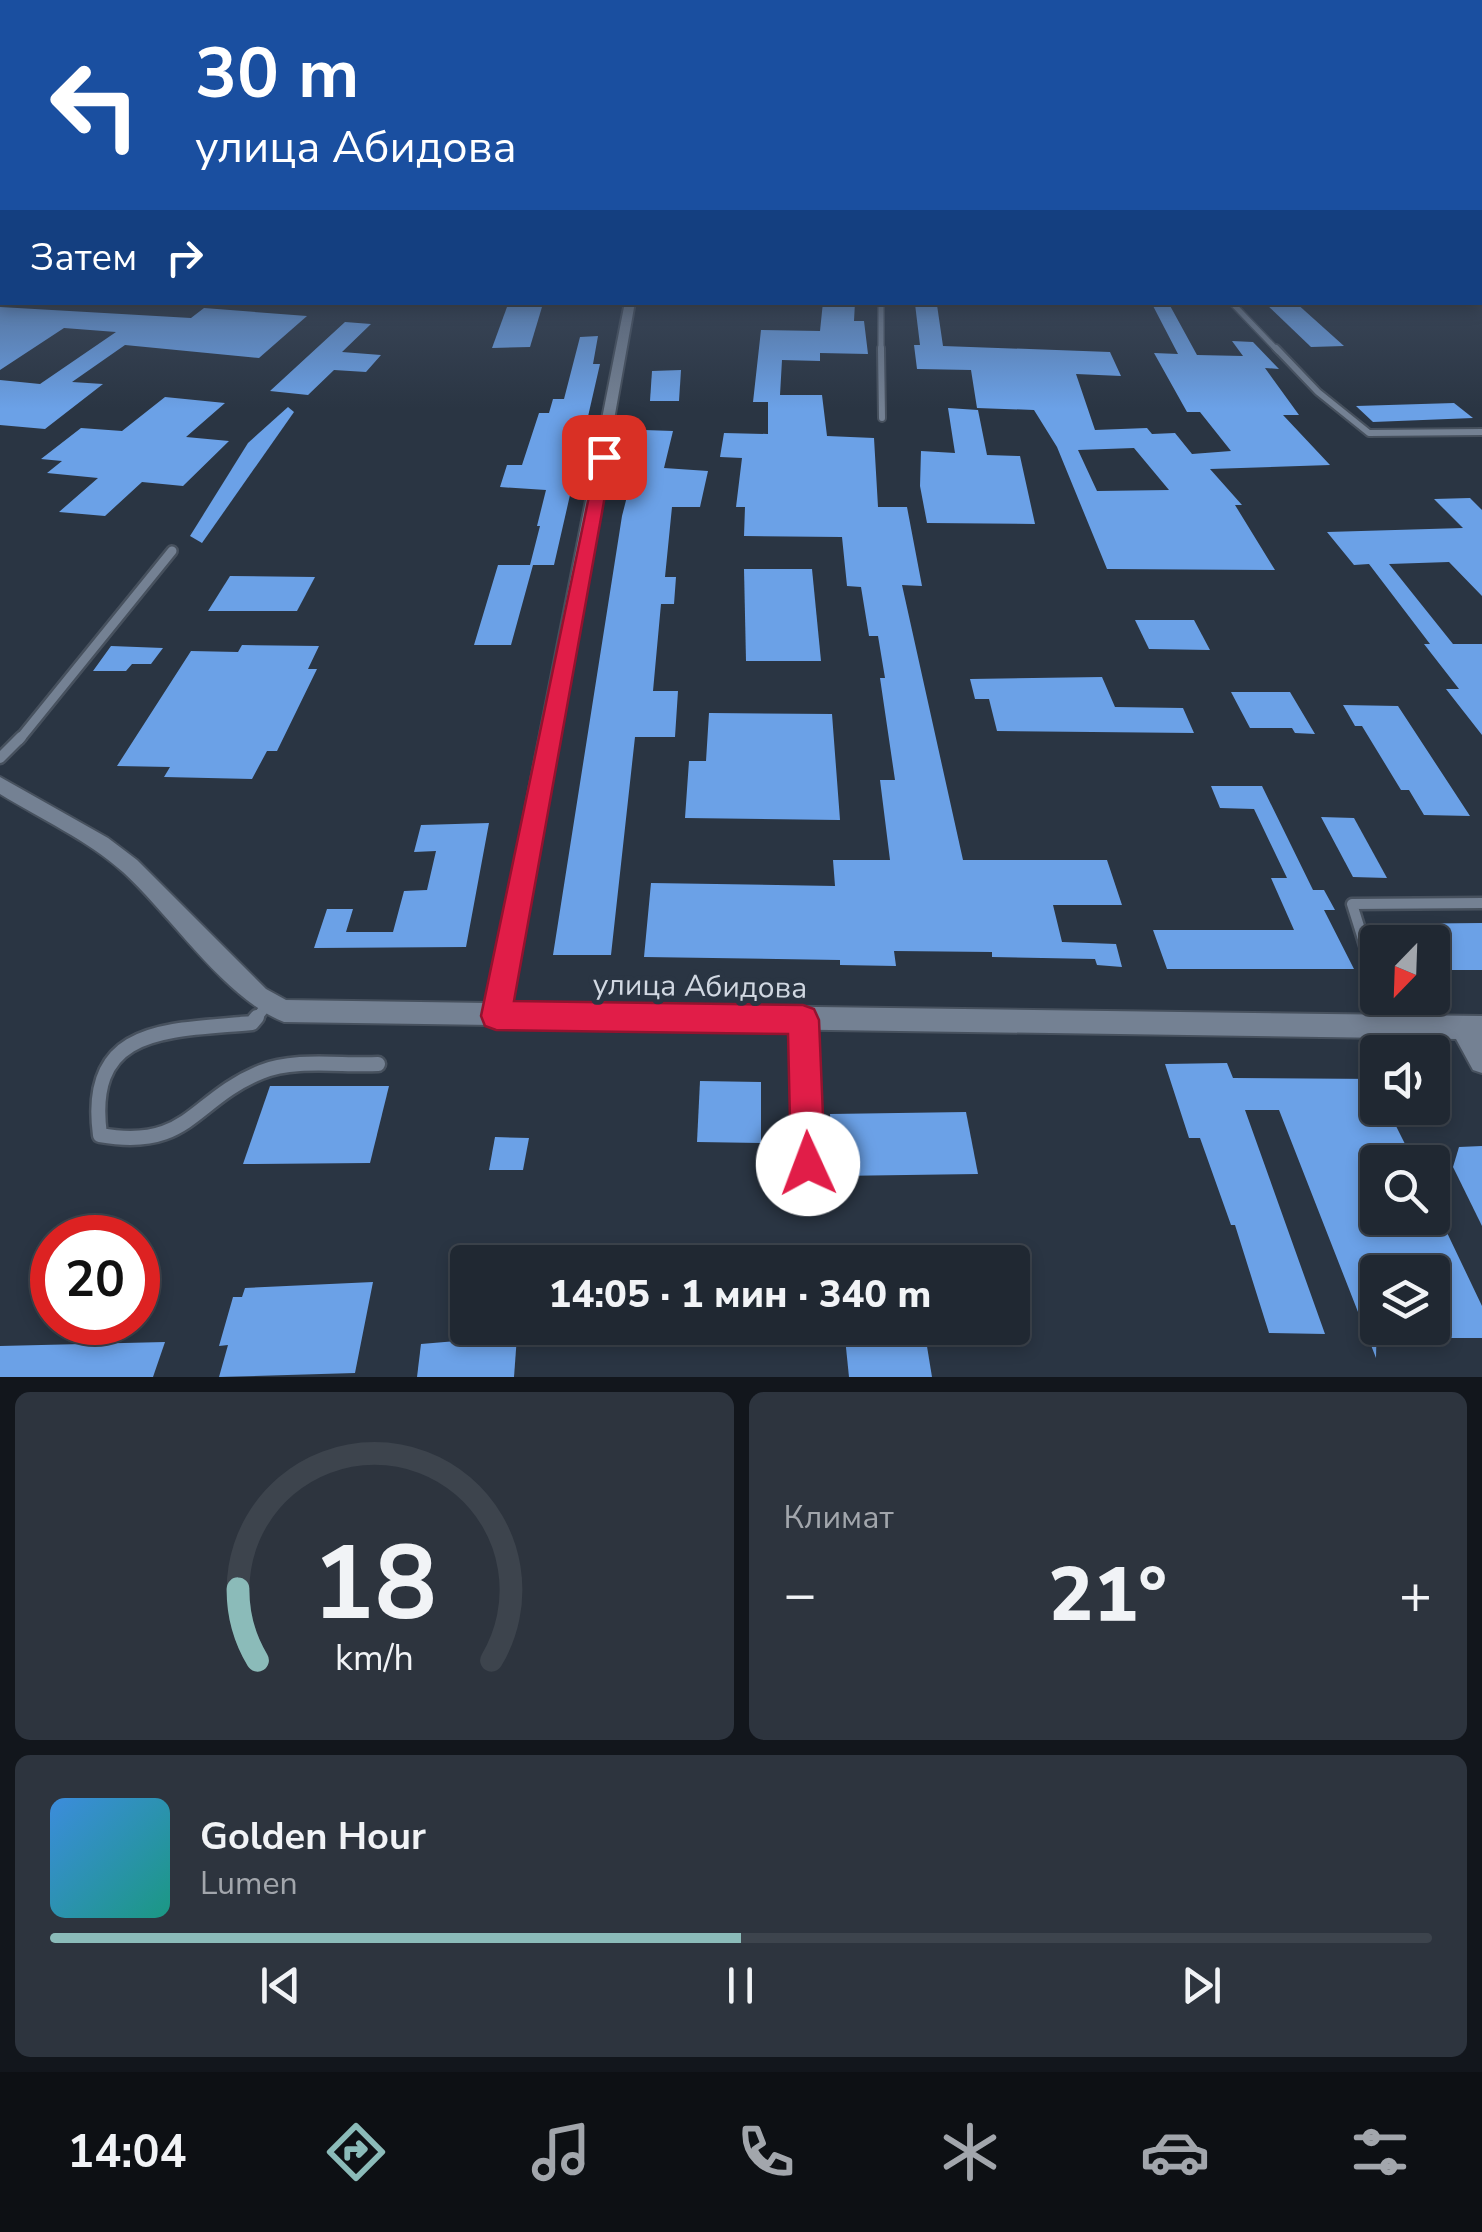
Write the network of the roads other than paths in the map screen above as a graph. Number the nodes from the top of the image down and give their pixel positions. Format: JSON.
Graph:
{"nodes":[{"id":1,"x":629,"y":305,"type":"edge"},
{"id":2,"x":881,"y":305,"type":"edge"},
{"id":3,"x":1235,"y":305,"type":"edge"},
{"id":4,"x":882,"y":418,"type":"dead end"},
{"id":5,"x":1482,"y":432,"type":"edge"},
{"id":6,"x":172,"y":552,"type":"dead end"},
{"id":7,"x":0,"y":758,"type":"edge"},
{"id":8,"x":0,"y":785,"type":"edge"},
{"id":9,"x":1482,"y":903,"type":"edge"},
{"id":10,"x":1360,"y":930,"type":"edge"},
{"id":11,"x":267,"y":1005,"type":"junction"},
{"id":12,"x":1387,"y":1015,"type":"edge"},
{"id":13,"x":496,"y":1016,"type":"junction"},
{"id":14,"x":803,"y":1020,"type":"junction"},
{"id":15,"x":1392,"y":1027,"type":"junction"},
{"id":16,"x":1472,"y":1028,"type":"edge"},
{"id":17,"x":1482,"y":1061,"type":"edge"},
{"id":18,"x":378,"y":1064,"type":"dead end"},
{"id":19,"x":808,"y":1164,"type":"dead end"}],
"edges":[{"from":1,"to":13,"type":"street"},
{"from":2,"to":4,"type":"lane"},
{"from":3,"to":5,"type":"lane"},
{"from":6,"to":7,"type":"lane"},
{"from":8,"to":11,"type":"street"},
{"from":9,"to":10,"type":"lane"},
{"from":11,"to":13,"type":"street","name":"улица Абидова"},
{"from":11,"to":18,"type":"lane"},
{"from":12,"to":15,"type":"lane"},
{"from":13,"to":14,"type":"street","name":"улица Абидова"},
{"from":14,"to":15,"type":"street","name":"улица Абидова"},
{"from":14,"to":19,"type":"lane"},
{"from":15,"to":16,"type":"street","name":"улица Абидова"},
{"from":16,"to":17,"type":"street"}]}
